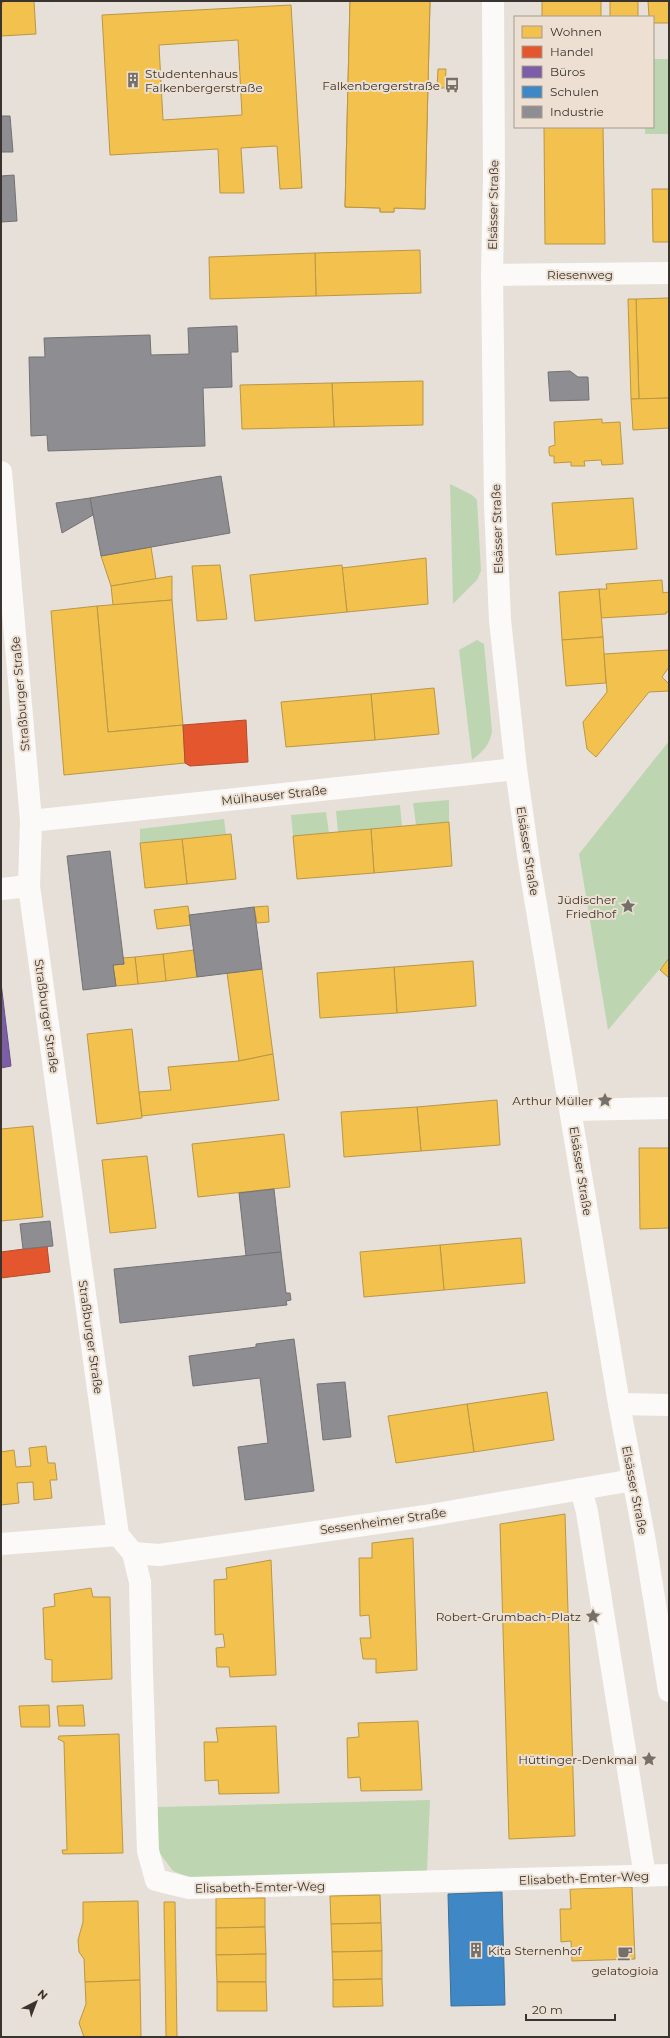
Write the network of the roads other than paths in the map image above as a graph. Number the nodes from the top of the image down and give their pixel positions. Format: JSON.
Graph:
{"nodes":[{"id":1,"x":493,"y":1,"type":"edge"},
{"id":2,"x":669,"y":273,"type":"edge"},
{"id":3,"x":492,"y":275,"type":"junction"},
{"id":4,"x":1,"y":472,"type":"edge"},
{"id":5,"x":516,"y":769,"type":"junction"},
{"id":6,"x":31,"y":821,"type":"junction"},
{"id":7,"x":29,"y":886,"type":"junction"},
{"id":8,"x":1,"y":889,"type":"edge"},
{"id":9,"x":669,"y":1108,"type":"edge"},
{"id":10,"x":571,"y":1110,"type":"junction"},
{"id":11,"x":619,"y":1404,"type":"junction"},
{"id":12,"x":669,"y":1405,"type":"edge"},
{"id":13,"x":633,"y":1480,"type":"junction"},
{"id":14,"x":581,"y":1489,"type":"junction"},
{"id":15,"x":118,"y":1535,"type":"junction"},
{"id":16,"x":1,"y":1544,"type":"edge"},
{"id":17,"x":133,"y":1553,"type":"junction"},
{"id":18,"x":669,"y":1691,"type":"edge"},
{"id":19,"x":669,"y":1875,"type":"edge"},
{"id":20,"x":645,"y":1876,"type":"junction"}],
"edges":[{"from":1,"to":3,"type":"street","name":"Elsässer Straße"},
{"from":2,"to":3,"type":"street","name":"Riesenweg"},
{"from":3,"to":5,"type":"street","name":"Elsässer Straße"},
{"from":4,"to":6,"type":"street","name":"Straßburger Straße"},
{"from":5,"to":6,"type":"street","name":"Mülhauser Straße"},
{"from":5,"to":10,"type":"street","name":"Elsässer Straße"},
{"from":6,"to":7,"type":"street","name":"Straßburger Straße"},
{"from":7,"to":8,"type":"street"},
{"from":7,"to":15,"type":"street","name":"Straßburger Straße"},
{"from":9,"to":10,"type":"street"},
{"from":10,"to":11,"type":"street","name":"Elsässer Straße"},
{"from":11,"to":12,"type":"street"},
{"from":11,"to":13,"type":"street","name":"Elsässer Straße"},
{"from":13,"to":14,"type":"street","name":"Sessenheimer Straße"},
{"from":13,"to":18,"type":"street","name":"Elsässer Straße"},
{"from":14,"to":17,"type":"street","name":"Sessenheimer Straße"},
{"from":14,"to":20,"type":"street"},
{"from":15,"to":16,"type":"street"},
{"from":15,"to":17,"type":"street"},
{"from":17,"to":20,"type":"street","name":"Elisabeth-Emter-Weg"},
{"from":19,"to":20,"type":"street","name":"Elisabeth-Emter-Weg"}]}
